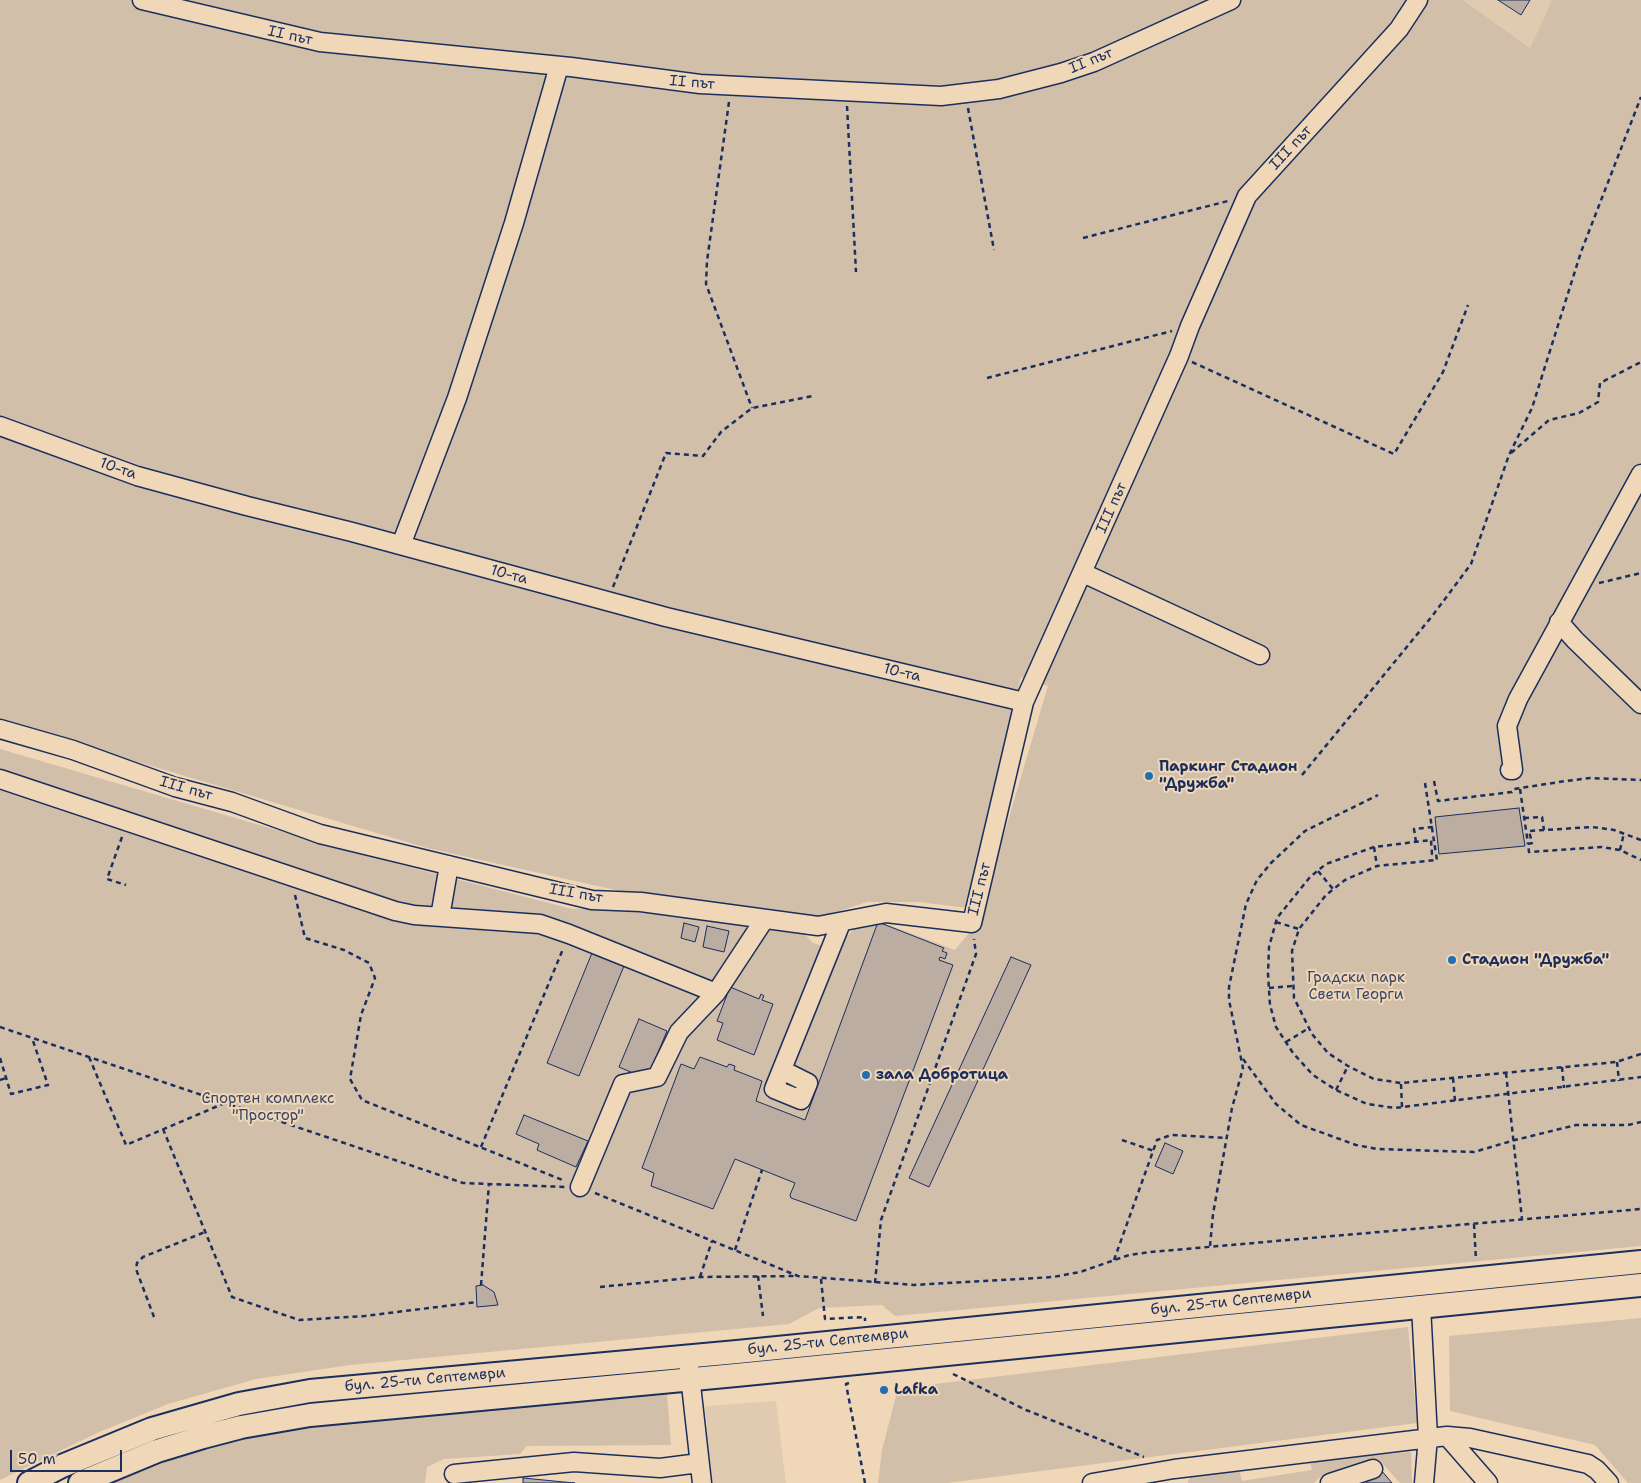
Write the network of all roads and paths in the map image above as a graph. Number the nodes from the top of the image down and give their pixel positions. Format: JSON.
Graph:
{"nodes":[{"id":1,"x":142,"y":0,"type":"edge"},
{"id":2,"x":1231,"y":0,"type":"edge"},
{"id":3,"x":1418,"y":0,"type":"edge"},
{"id":4,"x":559,"y":66,"type":"junction"},
{"id":5,"x":731,"y":86,"type":"junction"},
{"id":6,"x":847,"y":92,"type":"junction"},
{"id":7,"x":965,"y":94,"type":"junction"},
{"id":8,"x":1641,"y":97,"type":"edge"},
{"id":9,"x":1247,"y":196,"type":"junction"},
{"id":10,"x":1083,"y":238,"type":"dead end"},
{"id":11,"x":994,"y":250,"type":"dead end"},
{"id":12,"x":856,"y":272,"type":"dead end"},
{"id":13,"x":1468,"y":305,"type":"dead end"},
{"id":14,"x":1190,"y":326,"type":"junction"},
{"id":15,"x":1179,"y":356,"type":"junction"},
{"id":16,"x":1641,"y":362,"type":"edge"},
{"id":17,"x":987,"y":378,"type":"dead end"},
{"id":18,"x":813,"y":396,"type":"dead end"},
{"id":19,"x":752,"y":408,"type":"junction"},
{"id":20,"x":0,"y":426,"type":"edge"},
{"id":21,"x":1509,"y":455,"type":"junction"},
{"id":22,"x":1641,"y":474,"type":"edge"},
{"id":23,"x":400,"y":545,"type":"junction"},
{"id":24,"x":1641,"y":573,"type":"edge"},
{"id":25,"x":1083,"y":574,"type":"junction"},
{"id":26,"x":1578,"y":588,"type":"junction"},
{"id":27,"x":607,"y":602,"type":"junction"},
{"id":28,"x":1559,"y":622,"type":"junction"},
{"id":29,"x":1260,"y":655,"type":"dead end"},
{"id":30,"x":1024,"y":702,"type":"junction"},
{"id":31,"x":1641,"y":704,"type":"edge"},
{"id":32,"x":0,"y":729,"type":"edge"},
{"id":33,"x":1510,"y":770,"type":"dead end"},
{"id":34,"x":1302,"y":775,"type":"dead end"},
{"id":35,"x":0,"y":779,"type":"edge"},
{"id":36,"x":1641,"y":780,"type":"edge"},
{"id":37,"x":1434,"y":781,"type":"dead end"},
{"id":38,"x":1425,"y":783,"type":"dead end"},
{"id":39,"x":1520,"y":789,"type":"junction"},
{"id":40,"x":1378,"y":795,"type":"dead end"},
{"id":41,"x":1524,"y":818,"type":"junction"},
{"id":42,"x":127,"y":822,"type":"junction"},
{"id":43,"x":1433,"y":827,"type":"junction"},
{"id":44,"x":1544,"y":830,"type":"junction"},
{"id":45,"x":1624,"y":833,"type":"junction"},
{"id":46,"x":1641,"y":840,"type":"edge"},
{"id":47,"x":1416,"y":842,"type":"junction"},
{"id":48,"x":1528,"y":844,"type":"junction"},
{"id":49,"x":1374,"y":847,"type":"junction"},
{"id":50,"x":1620,"y":850,"type":"junction"},
{"id":51,"x":1436,"y":854,"type":"junction"},
{"id":52,"x":1641,"y":860,"type":"edge"},
{"id":53,"x":449,"y":865,"type":"junction"},
{"id":54,"x":1377,"y":866,"type":"junction"},
{"id":55,"x":1318,"y":871,"type":"junction"},
{"id":56,"x":290,"y":876,"type":"junction"},
{"id":57,"x":126,"y":885,"type":"dead end"},
{"id":58,"x":1333,"y":889,"type":"junction"},
{"id":59,"x":440,"y":916,"type":"junction"},
{"id":60,"x":764,"y":920,"type":"junction"},
{"id":61,"x":1276,"y":922,"type":"junction"},
{"id":62,"x":841,"y":923,"type":"junction"},
{"id":63,"x":972,"y":923,"type":"junction"},
{"id":64,"x":1299,"y":929,"type":"junction"},
{"id":65,"x":569,"y":934,"type":"junction"},
{"id":66,"x":1293,"y":986,"type":"junction"},
{"id":67,"x":1269,"y":988,"type":"junction"},
{"id":68,"x":716,"y":993,"type":"junction"},
{"id":69,"x":0,"y":1026,"type":"edge"},
{"id":70,"x":1309,"y":1028,"type":"junction"},
{"id":71,"x":32,"y":1038,"type":"junction"},
{"id":72,"x":1286,"y":1042,"type":"junction"},
{"id":73,"x":1641,"y":1054,"type":"edge"},
{"id":74,"x":89,"y":1057,"type":"junction"},
{"id":75,"x":0,"y":1058,"type":"edge"},
{"id":76,"x":1242,"y":1058,"type":"junction"},
{"id":77,"x":1616,"y":1062,"type":"junction"},
{"id":78,"x":1348,"y":1066,"type":"junction"},
{"id":79,"x":1562,"y":1067,"type":"junction"},
{"id":80,"x":782,"y":1070,"type":"dead end"},
{"id":81,"x":1506,"y":1073,"type":"junction"},
{"id":82,"x":6,"y":1078,"type":"junction"},
{"id":83,"x":1453,"y":1078,"type":"junction"},
{"id":84,"x":1641,"y":1078,"type":"edge"},
{"id":85,"x":0,"y":1080,"type":"edge"},
{"id":86,"x":1619,"y":1080,"type":"junction"},
{"id":87,"x":1400,"y":1083,"type":"junction"},
{"id":88,"x":1564,"y":1088,"type":"junction"},
{"id":89,"x":1336,"y":1090,"type":"junction"},
{"id":90,"x":1509,"y":1095,"type":"junction"},
{"id":91,"x":1455,"y":1101,"type":"junction"},
{"id":92,"x":225,"y":1103,"type":"junction"},
{"id":93,"x":1402,"y":1107,"type":"junction"},
{"id":94,"x":1641,"y":1122,"type":"edge"},
{"id":95,"x":163,"y":1129,"type":"junction"},
{"id":96,"x":1227,"y":1138,"type":"junction"},
{"id":97,"x":1122,"y":1140,"type":"dead end"},
{"id":98,"x":1515,"y":1140,"type":"junction"},
{"id":99,"x":481,"y":1148,"type":"junction"},
{"id":100,"x":1154,"y":1150,"type":"junction"},
{"id":101,"x":762,"y":1170,"type":"dead end"},
{"id":102,"x":489,"y":1184,"type":"junction"},
{"id":103,"x":580,"y":1187,"type":"junction"},
{"id":104,"x":1641,"y":1209,"type":"edge"},
{"id":105,"x":1522,"y":1219,"type":"junction"},
{"id":106,"x":206,"y":1232,"type":"junction"},
{"id":107,"x":712,"y":1241,"type":"junction"},
{"id":108,"x":1210,"y":1246,"type":"junction"},
{"id":109,"x":735,"y":1250,"type":"junction"},
{"id":110,"x":1114,"y":1260,"type":"junction"},
{"id":111,"x":1641,"y":1262,"type":"edge"},
{"id":112,"x":758,"y":1276,"type":"junction"},
{"id":113,"x":798,"y":1276,"type":"junction"},
{"id":114,"x":700,"y":1277,"type":"junction"},
{"id":115,"x":875,"y":1283,"type":"junction"},
{"id":116,"x":481,"y":1285,"type":"dead end"},
{"id":117,"x":1641,"y":1285,"type":"edge"},
{"id":118,"x":600,"y":1287,"type":"dead end"},
{"id":119,"x":477,"y":1302,"type":"dead end"},
{"id":120,"x":1421,"y":1306,"type":"junction"},
{"id":121,"x":763,"y":1316,"type":"dead end"},
{"id":122,"x":154,"y":1317,"type":"dead end"},
{"id":123,"x":688,"y":1356,"type":"junction"},
{"id":124,"x":952,"y":1374,"type":"dead end"},
{"id":125,"x":690,"y":1379,"type":"junction"},
{"id":126,"x":846,"y":1384,"type":"dead end"},
{"id":127,"x":1428,"y":1436,"type":"junction"},
{"id":128,"x":1446,"y":1436,"type":"junction"},
{"id":129,"x":699,"y":1463,"type":"junction"},
{"id":130,"x":1373,"y":1469,"type":"dead end"},
{"id":131,"x":454,"y":1474,"type":"dead end"},
{"id":132,"x":1174,"y":1476,"type":"edge"},
{"id":133,"x":30,"y":1483,"type":"edge"},
{"id":134,"x":80,"y":1483,"type":"edge"},
{"id":135,"x":702,"y":1483,"type":"edge"},
{"id":136,"x":864,"y":1483,"type":"edge"},
{"id":137,"x":1092,"y":1483,"type":"edge"},
{"id":138,"x":1330,"y":1483,"type":"edge"},
{"id":139,"x":1424,"y":1483,"type":"edge"},
{"id":140,"x":1488,"y":1483,"type":"edge"},
{"id":141,"x":1609,"y":1483,"type":"edge"}],
"edges":[{"from":1,"to":4,"type":"street","name":"ІІ път"},
{"from":2,"to":7,"type":"street","name":"ІІ път"},
{"from":3,"to":9,"type":"street","name":"ІІІ път"},
{"from":4,"to":5,"type":"street","name":"ІІ път"},
{"from":4,"to":23,"type":"street"},
{"from":5,"to":6,"type":"street","name":"ІІ път"},
{"from":5,"to":19,"type":"path"},
{"from":6,"to":7,"type":"street","name":"ІІ път"},
{"from":6,"to":12,"type":"path"},
{"from":7,"to":11,"type":"path"},
{"from":8,"to":21,"type":"path"},
{"from":9,"to":10,"type":"path"},
{"from":9,"to":14,"type":"street","name":"ІІІ път"},
{"from":13,"to":15,"type":"path"},
{"from":14,"to":15,"type":"street","name":"ІІІ път"},
{"from":14,"to":17,"type":"path"},
{"from":15,"to":25,"type":"street","name":"ІІІ път"},
{"from":16,"to":21,"type":"path"},
{"from":18,"to":19,"type":"path"},
{"from":19,"to":27,"type":"path"},
{"from":20,"to":23,"type":"street","name":"10-та"},
{"from":21,"to":34,"type":"path"},
{"from":22,"to":26,"type":"street"},
{"from":23,"to":27,"type":"street","name":"10-та"},
{"from":24,"to":26,"type":"path"},
{"from":25,"to":29,"type":"street"},
{"from":25,"to":30,"type":"street","name":"ІІІ път"},
{"from":26,"to":28,"type":"street"},
{"from":27,"to":30,"type":"street","name":"10-та"},
{"from":28,"to":31,"type":"street"},
{"from":28,"to":33,"type":"street"},
{"from":30,"to":63,"type":"street","name":"ІІІ път"},
{"from":32,"to":53,"type":"street","name":"ІІІ път"},
{"from":35,"to":42,"type":"street"},
{"from":36,"to":39,"type":"path"},
{"from":37,"to":39,"type":"path"},
{"from":38,"to":43,"type":"path"},
{"from":39,"to":41,"type":"path"},
{"from":40,"to":76,"type":"path"},
{"from":41,"to":44,"type":"path"},
{"from":41,"to":48,"type":"path"},
{"from":42,"to":56,"type":"street"},
{"from":42,"to":57,"type":"path"},
{"from":43,"to":47,"type":"path"},
{"from":43,"to":51,"type":"path"},
{"from":44,"to":45,"type":"path"},
{"from":44,"to":48,"type":"path"},
{"from":45,"to":46,"type":"path"},
{"from":45,"to":50,"type":"path"},
{"from":47,"to":49,"type":"path"},
{"from":47,"to":51,"type":"path"},
{"from":48,"to":50,"type":"path"},
{"from":49,"to":54,"type":"path"},
{"from":49,"to":55,"type":"path"},
{"from":50,"to":52,"type":"path"},
{"from":51,"to":54,"type":"path"},
{"from":53,"to":59,"type":"street"},
{"from":53,"to":60,"type":"street","name":"ІІІ път"},
{"from":54,"to":58,"type":"path"},
{"from":55,"to":58,"type":"path"},
{"from":55,"to":61,"type":"path"},
{"from":56,"to":59,"type":"street"},
{"from":56,"to":99,"type":"path"},
{"from":58,"to":64,"type":"path"},
{"from":59,"to":65,"type":"street"},
{"from":60,"to":62,"type":"street","name":"ІІІ път"},
{"from":60,"to":68,"type":"street"},
{"from":61,"to":64,"type":"path"},
{"from":61,"to":67,"type":"path"},
{"from":62,"to":63,"type":"street","name":"ІІІ път"},
{"from":62,"to":80,"type":"street"},
{"from":63,"to":115,"type":"path"},
{"from":64,"to":66,"type":"path"},
{"from":65,"to":68,"type":"street"},
{"from":65,"to":99,"type":"path"},
{"from":66,"to":67,"type":"path"},
{"from":66,"to":70,"type":"path"},
{"from":67,"to":72,"type":"path"},
{"from":68,"to":103,"type":"street"},
{"from":69,"to":71,"type":"path"},
{"from":70,"to":72,"type":"path"},
{"from":70,"to":78,"type":"path"},
{"from":71,"to":74,"type":"path"},
{"from":71,"to":82,"type":"path"},
{"from":72,"to":89,"type":"path"},
{"from":73,"to":77,"type":"path"},
{"from":74,"to":92,"type":"path"},
{"from":74,"to":95,"type":"path"},
{"from":75,"to":82,"type":"path"},
{"from":76,"to":96,"type":"path"},
{"from":76,"to":98,"type":"path"},
{"from":77,"to":79,"type":"path"},
{"from":77,"to":86,"type":"path"},
{"from":78,"to":87,"type":"path"},
{"from":78,"to":89,"type":"path"},
{"from":79,"to":81,"type":"path"},
{"from":79,"to":88,"type":"path"},
{"from":81,"to":83,"type":"path"},
{"from":81,"to":90,"type":"path"},
{"from":82,"to":85,"type":"path"},
{"from":83,"to":87,"type":"path"},
{"from":83,"to":91,"type":"path"},
{"from":84,"to":86,"type":"path"},
{"from":86,"to":88,"type":"path"},
{"from":87,"to":93,"type":"path"},
{"from":88,"to":90,"type":"path"},
{"from":89,"to":93,"type":"path"},
{"from":90,"to":91,"type":"path"},
{"from":90,"to":98,"type":"path"},
{"from":91,"to":93,"type":"path"},
{"from":92,"to":95,"type":"path"},
{"from":92,"to":102,"type":"path"},
{"from":94,"to":98,"type":"path"},
{"from":95,"to":106,"type":"path"},
{"from":96,"to":100,"type":"path"},
{"from":96,"to":108,"type":"path"},
{"from":97,"to":100,"type":"path"},
{"from":98,"to":105,"type":"path"},
{"from":99,"to":103,"type":"path"},
{"from":100,"to":110,"type":"path"},
{"from":101,"to":109,"type":"path"},
{"from":102,"to":103,"type":"path"},
{"from":102,"to":116,"type":"path"},
{"from":103,"to":107,"type":"path"},
{"from":104,"to":105,"type":"path"},
{"from":105,"to":108,"type":"path"},
{"from":106,"to":119,"type":"path"},
{"from":106,"to":122,"type":"path"},
{"from":107,"to":109,"type":"path"},
{"from":107,"to":114,"type":"path"},
{"from":108,"to":110,"type":"path"},
{"from":109,"to":113,"type":"path"},
{"from":110,"to":115,"type":"path"},
{"from":111,"to":123,"type":"main road","name":"бул. 25-ти Септември"},
{"from":112,"to":113,"type":"path"},
{"from":112,"to":114,"type":"path"},
{"from":112,"to":121,"type":"path"},
{"from":113,"to":115,"type":"path"},
{"from":114,"to":118,"type":"path"},
{"from":117,"to":120,"type":"main road","name":"бул. 25-ти Септември"},
{"from":120,"to":125,"type":"main road","name":"бул. 25-ти Септември"},
{"from":120,"to":127,"type":"street"},
{"from":123,"to":125,"type":"street"},
{"from":123,"to":133,"type":"main road","name":"бул. 25-ти Септември"},
{"from":124,"to":132,"type":"path"},
{"from":125,"to":129,"type":"street"},
{"from":125,"to":134,"type":"main road","name":"бул. 25-ти Септември"},
{"from":126,"to":136,"type":"path"},
{"from":127,"to":128,"type":"street"},
{"from":127,"to":132,"type":"street"},
{"from":127,"to":139,"type":"street"},
{"from":128,"to":140,"type":"street"},
{"from":128,"to":141,"type":"street"},
{"from":129,"to":131,"type":"street"},
{"from":129,"to":135,"type":"street"},
{"from":130,"to":138,"type":"street"},
{"from":132,"to":137,"type":"street"}]}
